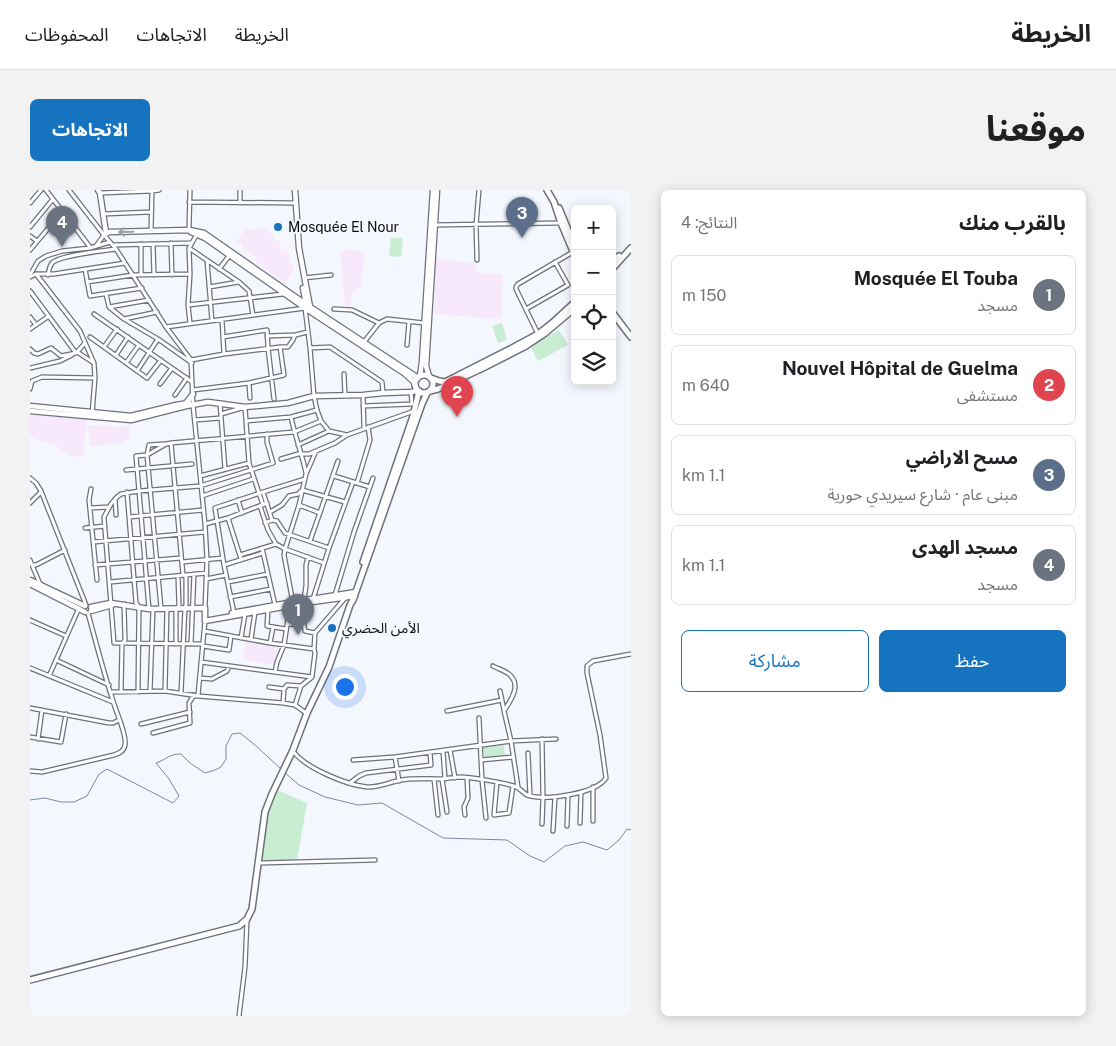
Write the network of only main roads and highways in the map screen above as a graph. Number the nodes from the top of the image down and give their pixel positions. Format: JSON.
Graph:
{"nodes":[{"id":1,"x":547,"y":190,"type":"edge"},
{"id":2,"x":552,"y":190,"type":"edge"},
{"id":3,"x":563,"y":223,"type":"junction"},
{"id":4,"x":631,"y":243,"type":"edge"},
{"id":5,"x":631,"y":248,"type":"edge"},
{"id":6,"x":573,"y":250,"type":"edge"},
{"id":7,"x":616,"y":259,"type":"edge"},
{"id":8,"x":616,"y":265,"type":"edge"},
{"id":9,"x":571,"y":306,"type":"edge"},
{"id":10,"x":571,"y":311,"type":"edge"},
{"id":11,"x":616,"y":317,"type":"edge"},
{"id":12,"x":631,"y":337,"type":"edge"},
{"id":13,"x":430,"y":377,"type":"junction"},
{"id":14,"x":418,"y":389,"type":"junction"},
{"id":15,"x":429,"y":392,"type":"junction"},
{"id":16,"x":352,"y":595,"type":"junction"},
{"id":17,"x":30,"y":980,"type":"edge"}],
"edges":[{"from":1,"to":3,"type":"main road"},
{"from":2,"to":3,"type":"main road"},
{"from":3,"to":6,"type":"main road"},
{"from":4,"to":7,"type":"main road"},
{"from":5,"to":8,"type":"main road"},
{"from":9,"to":13,"type":"main road"},
{"from":10,"to":15,"type":"main road"},
{"from":11,"to":12,"type":"main road"},
{"from":13,"to":14,"type":"main road"},
{"from":13,"to":15,"type":"main road"},
{"from":14,"to":15,"type":"main road"},
{"from":14,"to":16,"type":"main road"},
{"from":15,"to":16,"type":"main road"},
{"from":16,"to":17,"type":"main road"}]}
